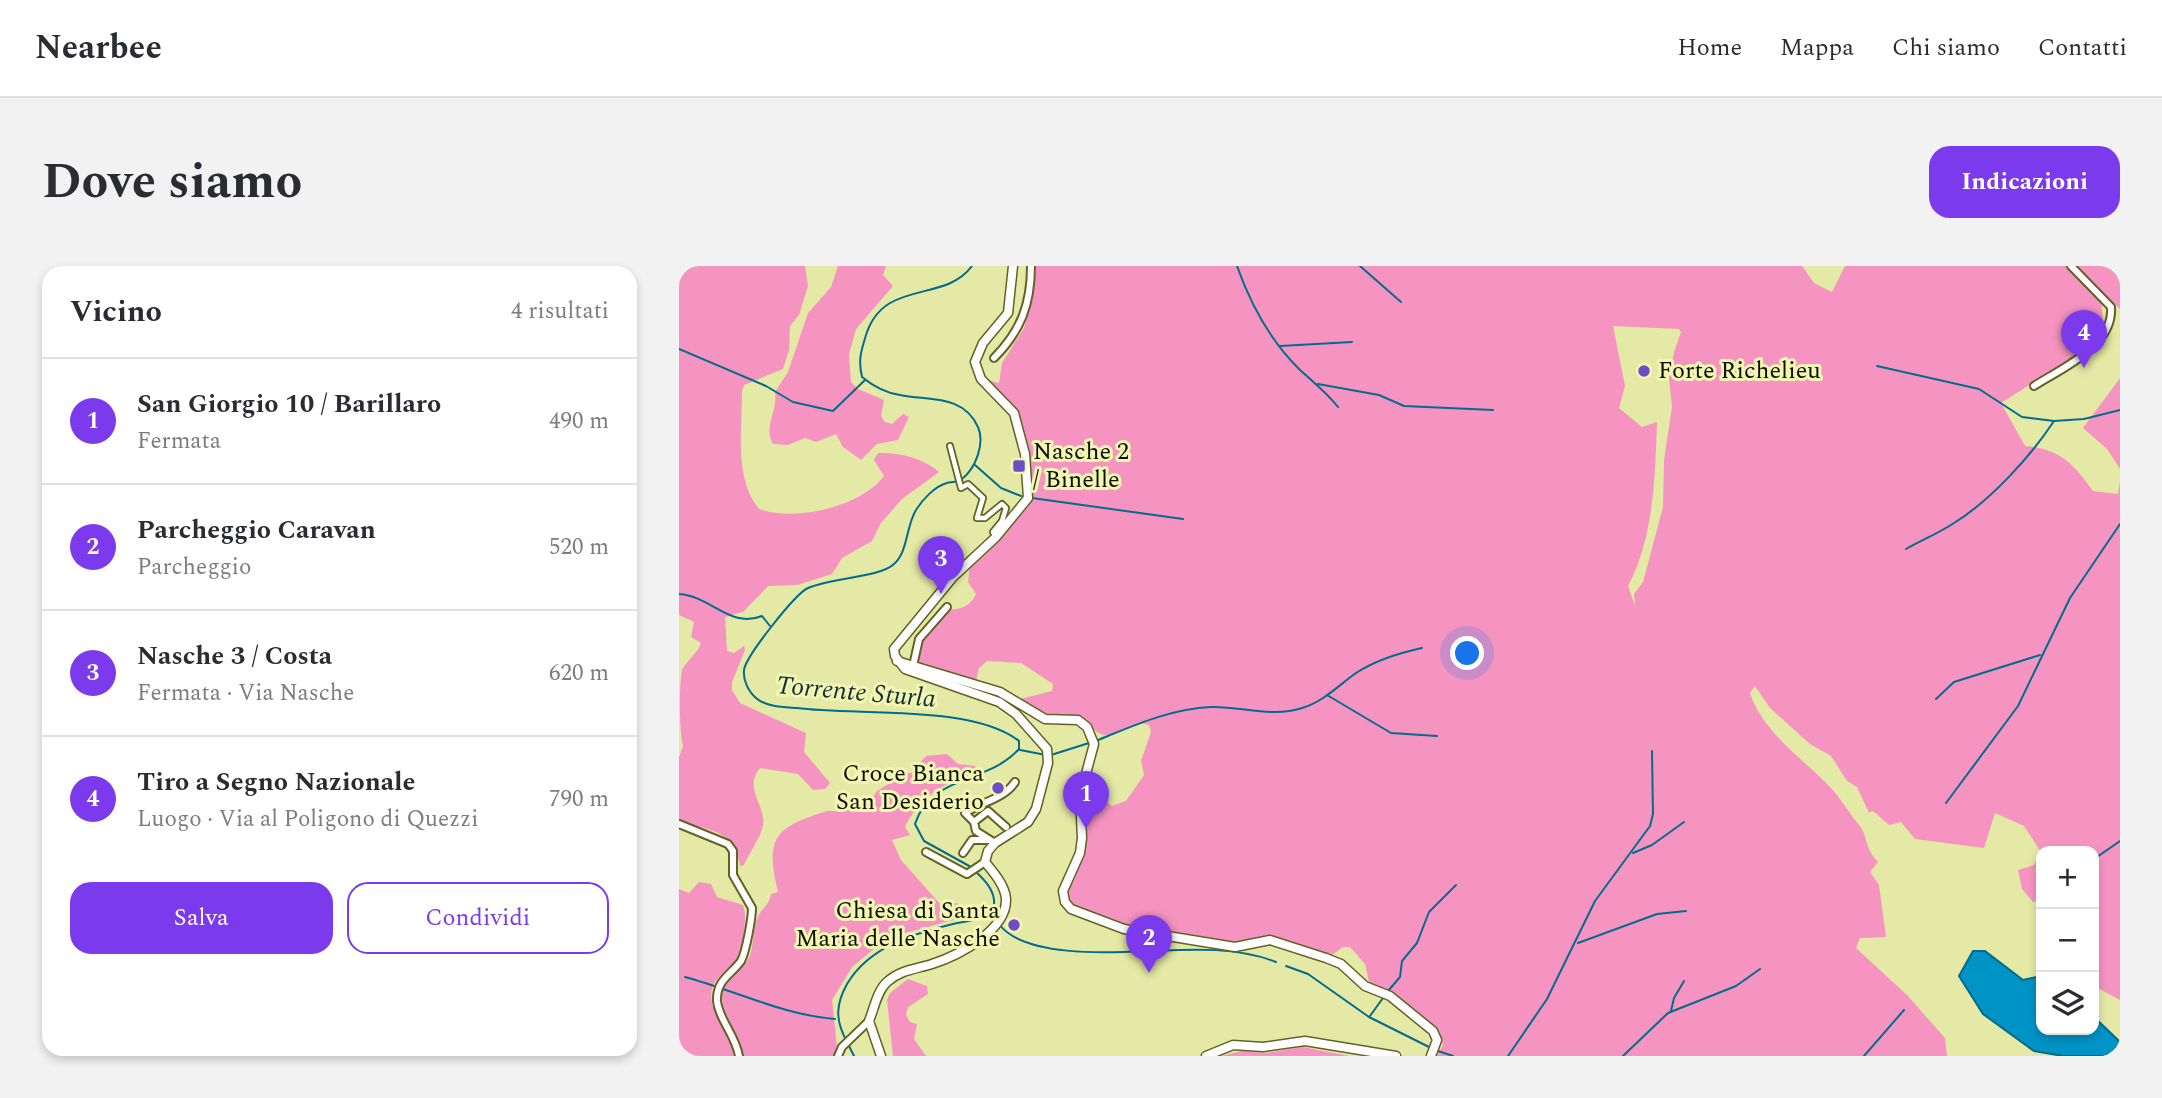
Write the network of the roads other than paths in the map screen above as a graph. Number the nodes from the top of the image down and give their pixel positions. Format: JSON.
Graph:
{"nodes":[{"id":1,"x":1013,"y":266,"type":"edge"},
{"id":2,"x":1031,"y":266,"type":"edge"},
{"id":3,"x":2071,"y":266,"type":"edge"},
{"id":4,"x":994,"y":358,"type":"dead end"},
{"id":5,"x":2034,"y":386,"type":"dead end"},
{"id":6,"x":950,"y":446,"type":"dead end"},
{"id":7,"x":996,"y":537,"type":"junction"},
{"id":8,"x":947,"y":607,"type":"dead end"},
{"id":9,"x":897,"y":661,"type":"junction"},
{"id":10,"x":912,"y":666,"type":"junction"},
{"id":11,"x":1015,"y":782,"type":"dead end"},
{"id":12,"x":974,"y":822,"type":"junction"},
{"id":13,"x":679,"y":824,"type":"edge"},
{"id":14,"x":1006,"y":827,"type":"dead end"},
{"id":15,"x":992,"y":842,"type":"junction"},
{"id":16,"x":926,"y":852,"type":"dead end"},
{"id":17,"x":963,"y":853,"type":"dead end"},
{"id":18,"x":983,"y":863,"type":"junction"},
{"id":19,"x":869,"y":1021,"type":"junction"},
{"id":20,"x":739,"y":1056,"type":"edge"},
{"id":21,"x":838,"y":1056,"type":"edge"},
{"id":22,"x":881,"y":1056,"type":"edge"},
{"id":23,"x":1206,"y":1056,"type":"edge"},
{"id":24,"x":1396,"y":1056,"type":"edge"},
{"id":25,"x":1431,"y":1056,"type":"edge"}],
"edges":[{"from":1,"to":7,"type":"street"},
{"from":2,"to":4,"type":"street"},
{"from":3,"to":5,"type":"street"},
{"from":6,"to":7,"type":"street"},
{"from":7,"to":9,"type":"street"},
{"from":8,"to":10,"type":"street"},
{"from":9,"to":10,"type":"street"},
{"from":9,"to":15,"type":"street"},
{"from":10,"to":25,"type":"street"},
{"from":11,"to":12,"type":"street"},
{"from":12,"to":14,"type":"street"},
{"from":12,"to":15,"type":"street"},
{"from":13,"to":20,"type":"street"},
{"from":15,"to":17,"type":"street"},
{"from":15,"to":18,"type":"street"},
{"from":16,"to":18,"type":"street"},
{"from":18,"to":19,"type":"street"},
{"from":19,"to":21,"type":"street"},
{"from":19,"to":22,"type":"street"},
{"from":23,"to":24,"type":"street"}]}
